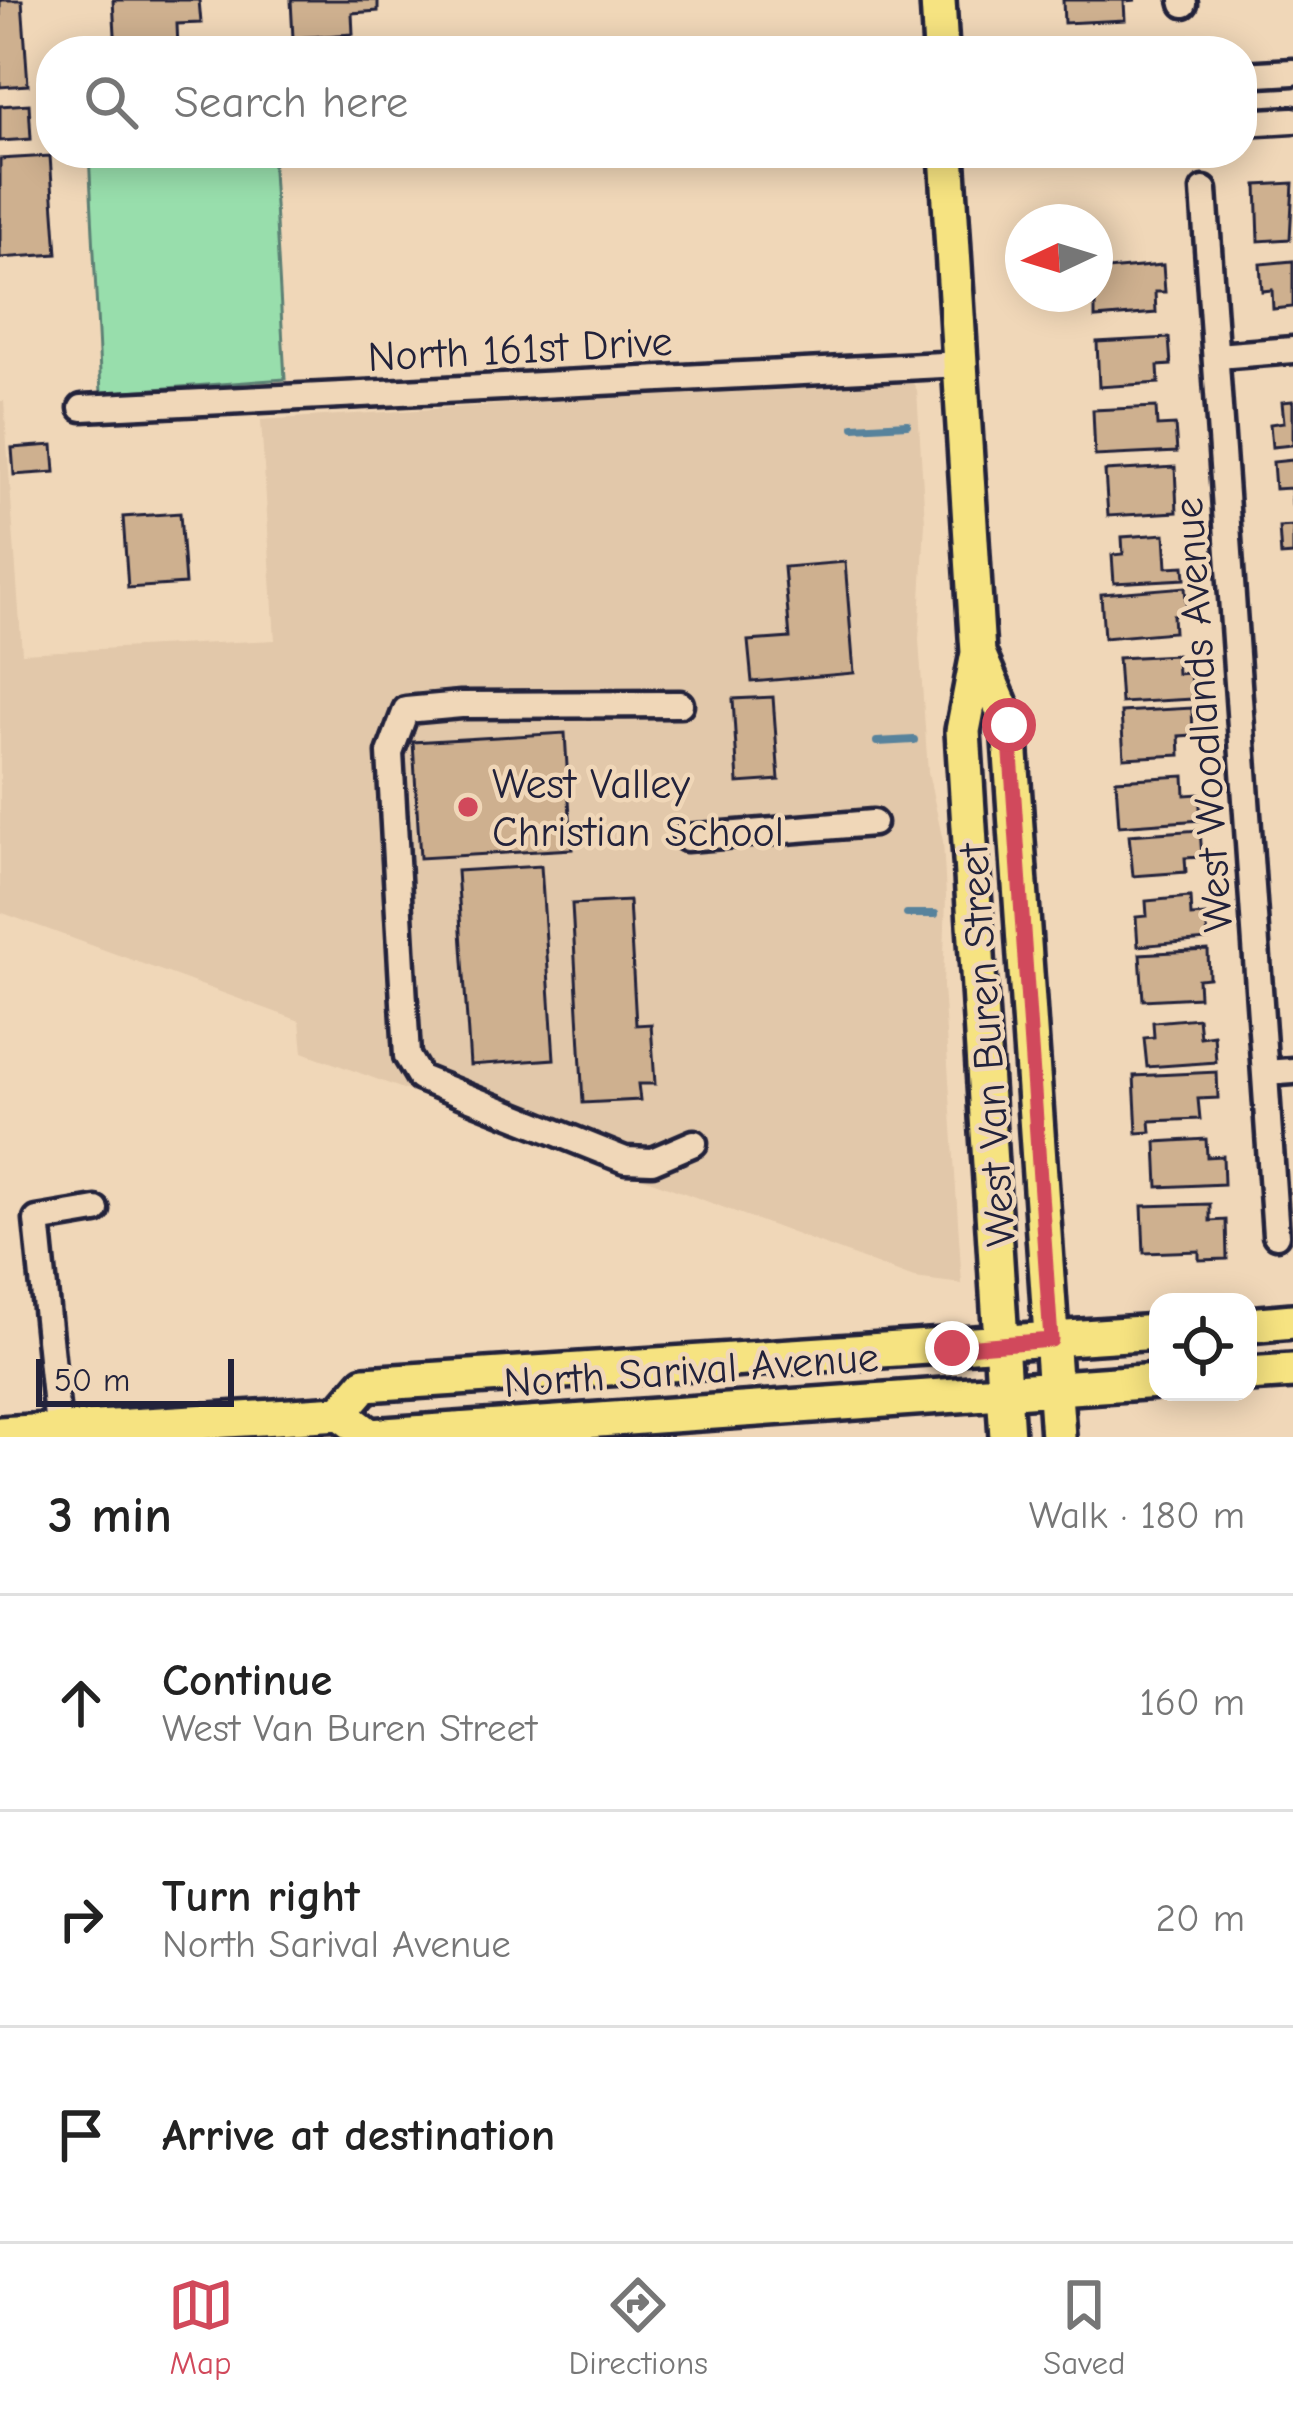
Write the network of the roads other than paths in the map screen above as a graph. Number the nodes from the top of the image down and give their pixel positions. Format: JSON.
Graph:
{"nodes":[{"id":1,"x":938,"y":0,"type":"edge"},
{"id":2,"x":940,"y":36,"type":"edge"},
{"id":3,"x":1293,"y":72,"type":"edge"},
{"id":4,"x":1257,"y":74,"type":"edge"},
{"id":5,"x":1293,"y":120,"type":"edge"},
{"id":6,"x":1257,"y":122,"type":"edge"},
{"id":7,"x":948,"y":168,"type":"edge"},
{"id":8,"x":1204,"y":190,"type":"dead end"},
{"id":9,"x":1293,"y":350,"type":"edge"},
{"id":10,"x":1217,"y":356,"type":"junction"},
{"id":11,"x":962,"y":364,"type":"junction"},
{"id":12,"x":82,"y":408,"type":"dead end"},
{"id":13,"x":978,"y":653,"type":"junction"},
{"id":14,"x":680,"y":704,"type":"dead end"},
{"id":15,"x":873,"y":823,"type":"dead end"},
{"id":16,"x":686,"y":838,"type":"dead end"},
{"id":17,"x":1293,"y":1071,"type":"edge"},
{"id":18,"x":1265,"y":1072,"type":"junction"},
{"id":19,"x":694,"y":1143,"type":"dead end"},
{"id":20,"x":96,"y":1210,"type":"dead end"},
{"id":21,"x":1276,"y":1235,"type":"dead end"},
{"id":22,"x":1293,"y":1321,"type":"edge"},
{"id":23,"x":1257,"y":1324,"type":"edge"},
{"id":24,"x":1149,"y":1333,"type":"edge"},
{"id":25,"x":1051,"y":1340,"type":"junction"},
{"id":26,"x":1003,"y":1344,"type":"junction"},
{"id":27,"x":1293,"y":1371,"type":"edge"},
{"id":28,"x":1257,"y":1373,"type":"edge"},
{"id":29,"x":1149,"y":1382,"type":"edge"},
{"id":30,"x":1055,"y":1389,"type":"junction"},
{"id":31,"x":1005,"y":1393,"type":"junction"},
{"id":32,"x":340,"y":1413,"type":"junction"},
{"id":33,"x":0,"y":1434,"type":"edge"},
{"id":34,"x":59,"y":1434,"type":"edge"},
{"id":35,"x":1007,"y":1437,"type":"edge"},
{"id":36,"x":1058,"y":1437,"type":"edge"}],
"edges":[{"from":1,"to":2,"type":"main road"},
{"from":3,"to":4,"type":"street"},
{"from":5,"to":6,"type":"street"},
{"from":7,"to":11,"type":"main road","name":"West Van Buren Street"},
{"from":8,"to":10,"type":"street","name":"West Woodlands Avenue"},
{"from":9,"to":10,"type":"street"},
{"from":10,"to":18,"type":"street","name":"West Woodlands Avenue"},
{"from":11,"to":12,"type":"street","name":"North 161st Drive"},
{"from":11,"to":13,"type":"main road","name":"West Van Buren Street"},
{"from":13,"to":25,"type":"main road","name":"West Van Buren Street"},
{"from":13,"to":26,"type":"main road","name":"West Van Buren Street"},
{"from":14,"to":19,"type":"street"},
{"from":15,"to":16,"type":"street"},
{"from":17,"to":18,"type":"street"},
{"from":18,"to":21,"type":"street","name":"West Woodlands Avenue"},
{"from":20,"to":34,"type":"street"},
{"from":22,"to":23,"type":"main road"},
{"from":24,"to":25,"type":"main road","name":"North Sarival Avenue"},
{"from":25,"to":26,"type":"main road","name":"North Sarival Avenue"},
{"from":25,"to":30,"type":"main road","name":"West Van Buren Street"},
{"from":26,"to":31,"type":"main road","name":"West Van Buren Street"},
{"from":26,"to":32,"type":"main road","name":"North Sarival Avenue"},
{"from":27,"to":28,"type":"main road"},
{"from":29,"to":30,"type":"main road","name":"North Sarival Avenue"},
{"from":30,"to":31,"type":"main road","name":"North Sarival Avenue"},
{"from":30,"to":36,"type":"main road","name":"West Van Buren Street"},
{"from":31,"to":32,"type":"main road","name":"North Sarival Avenue"},
{"from":31,"to":35,"type":"main road","name":"West Van Buren Street"},
{"from":32,"to":34,"type":"main road","name":"North Sarival Avenue"},
{"from":33,"to":34,"type":"main road","name":"North Sarival Avenue"}]}
